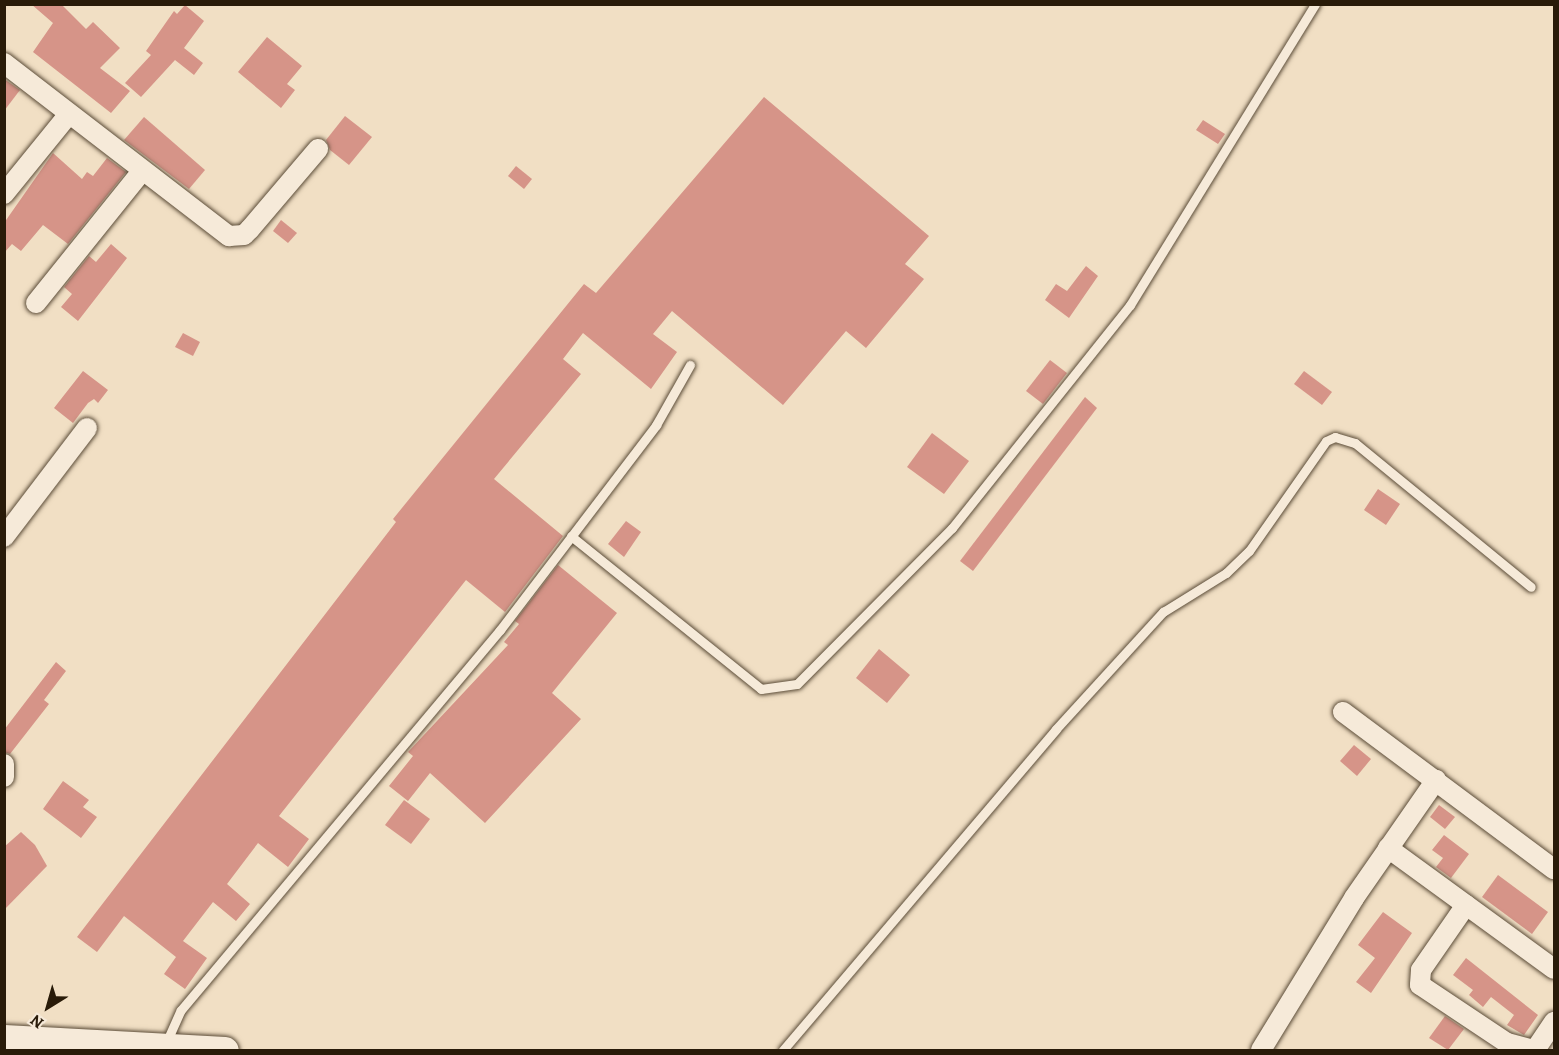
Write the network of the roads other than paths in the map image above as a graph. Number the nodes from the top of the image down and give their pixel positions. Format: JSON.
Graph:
{"nodes":[{"id":1,"x":1315,"y":4,"type":"edge"},
{"id":2,"x":4,"y":63,"type":"edge"},
{"id":3,"x":69,"y":114,"type":"junction"},
{"id":4,"x":318,"y":149,"type":"dead end"},
{"id":5,"x":142,"y":171,"type":"junction"},
{"id":6,"x":4,"y":194,"type":"edge"},
{"id":7,"x":36,"y":303,"type":"dead end"},
{"id":8,"x":690,"y":365,"type":"dead end"},
{"id":9,"x":87,"y":428,"type":"dead end"},
{"id":10,"x":571,"y":536,"type":"junction"},
{"id":11,"x":4,"y":537,"type":"edge"},
{"id":12,"x":1531,"y":587,"type":"dead end"},
{"id":13,"x":1343,"y":712,"type":"dead end"},
{"id":14,"x":4,"y":764,"type":"edge"},
{"id":15,"x":4,"y":777,"type":"edge"},
{"id":16,"x":1436,"y":780,"type":"junction"},
{"id":17,"x":1388,"y":848,"type":"junction"},
{"id":18,"x":1554,"y":869,"type":"edge"},
{"id":19,"x":1466,"y":905,"type":"junction"},
{"id":20,"x":1554,"y":969,"type":"edge"},
{"id":21,"x":1554,"y":1022,"type":"edge"},
{"id":22,"x":4,"y":1038,"type":"edge"},
{"id":23,"x":164,"y":1048,"type":"junction"},
{"id":24,"x":225,"y":1050,"type":"edge"},
{"id":25,"x":783,"y":1050,"type":"edge"},
{"id":26,"x":1261,"y":1050,"type":"edge"},
{"id":27,"x":1534,"y":1050,"type":"edge"}],
"edges":[{"from":1,"to":10,"type":"lane"},
{"from":2,"to":3,"type":"street"},
{"from":3,"to":5,"type":"street"},
{"from":3,"to":6,"type":"street"},
{"from":4,"to":5,"type":"street"},
{"from":5,"to":7,"type":"street"},
{"from":8,"to":10,"type":"lane"},
{"from":9,"to":11,"type":"street"},
{"from":10,"to":23,"type":"lane"},
{"from":12,"to":25,"type":"lane"},
{"from":13,"to":16,"type":"street"},
{"from":14,"to":15,"type":"street"},
{"from":16,"to":17,"type":"street"},
{"from":16,"to":18,"type":"street"},
{"from":17,"to":19,"type":"street"},
{"from":17,"to":26,"type":"street"},
{"from":19,"to":20,"type":"street"},
{"from":19,"to":27,"type":"street"},
{"from":21,"to":27,"type":"street"},
{"from":22,"to":23,"type":"main road"},
{"from":23,"to":24,"type":"main road"}]}
